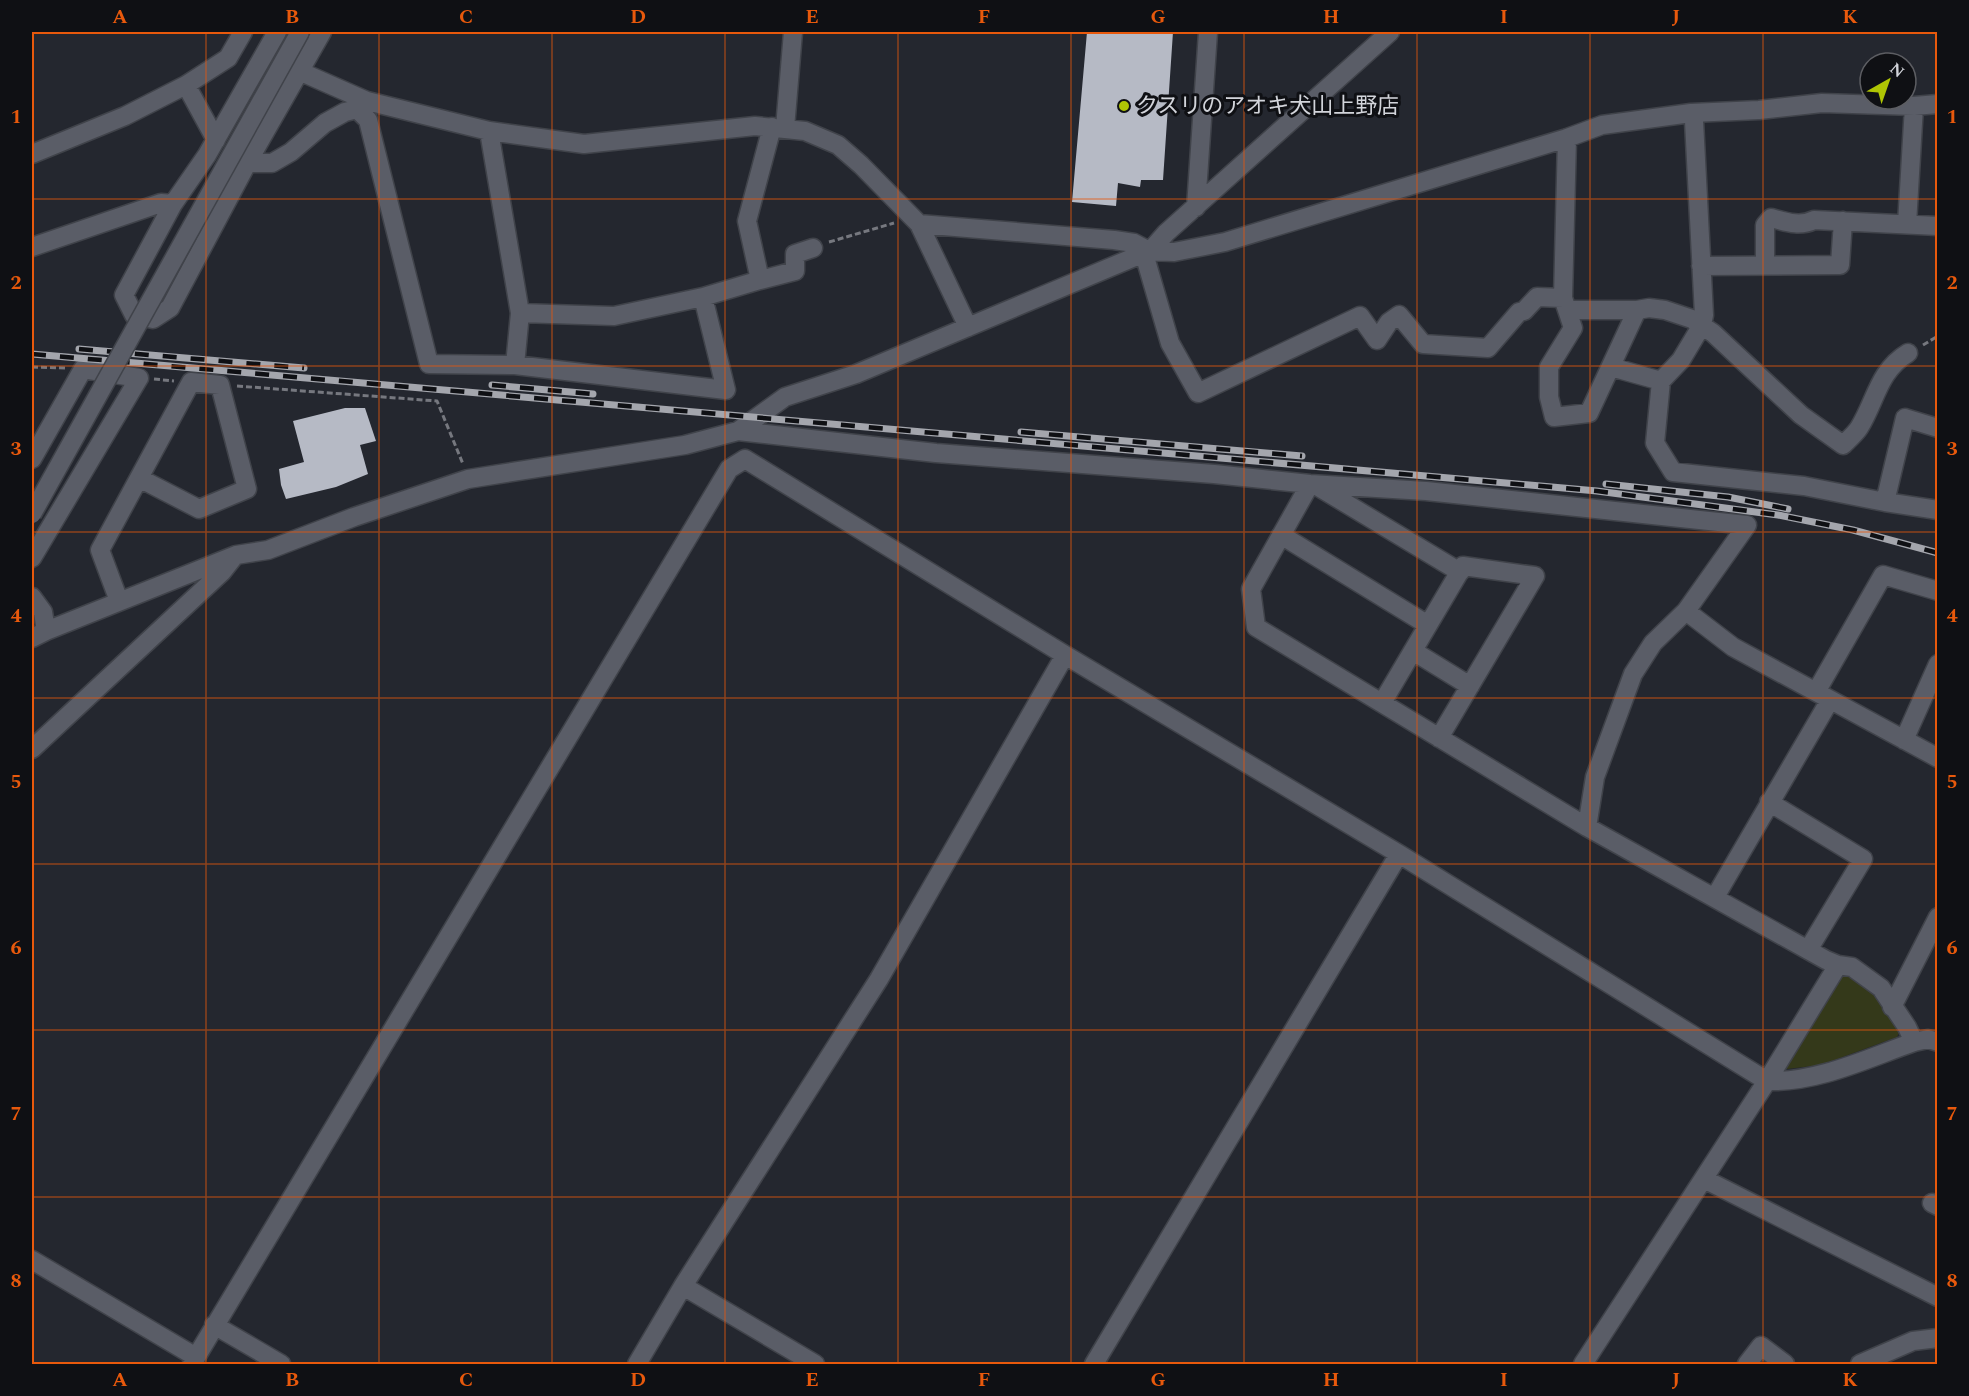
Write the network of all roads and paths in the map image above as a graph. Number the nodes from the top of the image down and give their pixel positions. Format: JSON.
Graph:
{"nodes":[{"id":1,"x":243,"y":32,"type":"edge"},
{"id":2,"x":252,"y":32,"type":"edge"},
{"id":3,"x":300,"y":32,"type":"edge"},
{"id":4,"x":322,"y":32,"type":"edge"},
{"id":5,"x":793,"y":32,"type":"edge"},
{"id":6,"x":1208,"y":32,"type":"edge"},
{"id":7,"x":1390,"y":32,"type":"edge"},
{"id":8,"x":273,"y":39,"type":"edge"},
{"id":9,"x":299,"y":71,"type":"junction"},
{"id":10,"x":186,"y":85,"type":"junction"},
{"id":11,"x":1858,"y":104,"type":"edge"},
{"id":12,"x":1938,"y":104,"type":"edge"},
{"id":13,"x":362,"y":105,"type":"junction"},
{"id":14,"x":1918,"y":106,"type":"edge"},
{"id":15,"x":1914,"y":111,"type":"edge"},
{"id":16,"x":1691,"y":113,"type":"junction"},
{"id":17,"x":779,"y":127,"type":"junction"},
{"id":18,"x":489,"y":131,"type":"junction"},
{"id":19,"x":1567,"y":138,"type":"junction"},
{"id":20,"x":216,"y":140,"type":"junction"},
{"id":21,"x":32,"y":154,"type":"edge"},
{"id":22,"x":250,"y":158,"type":"junction"},
{"id":23,"x":173,"y":204,"type":"junction"},
{"id":24,"x":1196,"y":207,"type":"junction"},
{"id":25,"x":916,"y":221,"type":"junction"},
{"id":26,"x":1843,"y":221,"type":"junction"},
{"id":27,"x":1907,"y":224,"type":"junction"},
{"id":28,"x":1938,"y":226,"type":"edge"},
{"id":29,"x":32,"y":247,"type":"edge"},
{"id":30,"x":813,"y":248,"type":"joint"},
{"id":31,"x":1149,"y":251,"type":"junction"},
{"id":32,"x":1765,"y":264,"type":"junction"},
{"id":33,"x":1701,"y":266,"type":"junction"},
{"id":34,"x":760,"y":280,"type":"junction"},
{"id":35,"x":703,"y":297,"type":"junction"},
{"id":36,"x":1565,"y":304,"type":"junction"},
{"id":37,"x":1637,"y":310,"type":"junction"},
{"id":38,"x":520,"y":313,"type":"junction"},
{"id":39,"x":1702,"y":325,"type":"junction"},
{"id":40,"x":968,"y":327,"type":"junction"},
{"id":41,"x":1908,"y":353,"type":"dead end"},
{"id":42,"x":514,"y":365,"type":"junction"},
{"id":43,"x":32,"y":367,"type":"edge"},
{"id":44,"x":1611,"y":368,"type":"junction"},
{"id":45,"x":83,"y":369,"type":"junction"},
{"id":46,"x":139,"y":378,"type":"junction"},
{"id":47,"x":1660,"y":381,"type":"junction"},
{"id":48,"x":191,"y":382,"type":"junction"},
{"id":49,"x":220,"y":385,"type":"junction"},
{"id":50,"x":1938,"y":428,"type":"edge"},
{"id":51,"x":738,"y":431,"type":"junction"},
{"id":52,"x":32,"y":459,"type":"edge"},
{"id":53,"x":139,"y":478,"type":"junction"},
{"id":54,"x":468,"y":479,"type":"junction"},
{"id":55,"x":1312,"y":484,"type":"junction"},
{"id":56,"x":1884,"y":502,"type":"junction"},
{"id":57,"x":1938,"y":510,"type":"edge"},
{"id":58,"x":32,"y":514,"type":"edge"},
{"id":59,"x":1281,"y":535,"type":"junction"},
{"id":60,"x":236,"y":555,"type":"junction"},
{"id":61,"x":32,"y":558,"type":"edge"},
{"id":62,"x":1460,"y":572,"type":"junction"},
{"id":63,"x":1938,"y":591,"type":"edge"},
{"id":64,"x":32,"y":597,"type":"edge"},
{"id":65,"x":119,"y":601,"type":"junction"},
{"id":66,"x":1686,"y":611,"type":"junction"},
{"id":67,"x":1428,"y":625,"type":"junction"},
{"id":68,"x":39,"y":634,"type":"edge"},
{"id":69,"x":1413,"y":651,"type":"junction"},
{"id":70,"x":1065,"y":655,"type":"junction"},
{"id":71,"x":1938,"y":664,"type":"edge"},
{"id":72,"x":1470,"y":686,"type":"junction"},
{"id":73,"x":1823,"y":696,"type":"junction"},
{"id":74,"x":1382,"y":703,"type":"junction"},
{"id":75,"x":1439,"y":738,"type":"junction"},
{"id":76,"x":1904,"y":740,"type":"junction"},
{"id":77,"x":32,"y":749,"type":"edge"},
{"id":78,"x":1938,"y":758,"type":"edge"},
{"id":79,"x":1769,"y":802,"type":"junction"},
{"id":80,"x":1587,"y":826,"type":"junction"},
{"id":81,"x":1399,"y":854,"type":"junction"},
{"id":82,"x":1715,"y":897,"type":"junction"},
{"id":83,"x":1938,"y":917,"type":"edge"},
{"id":84,"x":1808,"y":950,"type":"junction"},
{"id":85,"x":1838,"y":965,"type":"junction"},
{"id":86,"x":1892,"y":1006,"type":"junction"},
{"id":87,"x":1914,"y":1042,"type":"junction"},
{"id":88,"x":1938,"y":1042,"type":"edge"},
{"id":89,"x":1767,"y":1081,"type":"junction"},
{"id":90,"x":1704,"y":1179,"type":"junction"},
{"id":91,"x":32,"y":1260,"type":"edge"},
{"id":92,"x":683,"y":1286,"type":"junction"},
{"id":93,"x":1938,"y":1297,"type":"edge"},
{"id":94,"x":214,"y":1325,"type":"junction"},
{"id":95,"x":1938,"y":1338,"type":"edge"},
{"id":96,"x":194,"y":1361,"type":"edge"},
{"id":97,"x":281,"y":1365,"type":"edge"},
{"id":98,"x":637,"y":1365,"type":"edge"},
{"id":99,"x":815,"y":1365,"type":"edge"},
{"id":100,"x":1094,"y":1365,"type":"edge"},
{"id":101,"x":1583,"y":1365,"type":"edge"},
{"id":102,"x":1747,"y":1365,"type":"edge"},
{"id":103,"x":1785,"y":1365,"type":"edge"},
{"id":104,"x":1860,"y":1365,"type":"edge"}],
"edges":[{"from":1,"to":10,"type":"street"},
{"from":2,"to":8,"type":"street"},
{"from":3,"to":58,"type":"street","bridge":true},
{"from":4,"to":9,"type":"street"},
{"from":5,"to":17,"type":"street"},
{"from":6,"to":24,"type":"street"},
{"from":7,"to":24,"type":"street"},
{"from":8,"to":20,"type":"street"},
{"from":9,"to":13,"type":"street"},
{"from":9,"to":22,"type":"street"},
{"from":10,"to":20,"type":"street"},
{"from":10,"to":21,"type":"street"},
{"from":11,"to":16,"type":"street"},
{"from":12,"to":14,"type":"street"},
{"from":13,"to":18,"type":"street"},
{"from":13,"to":22,"type":"street"},
{"from":13,"to":42,"type":"street"},
{"from":15,"to":27,"type":"street"},
{"from":16,"to":19,"type":"street"},
{"from":16,"to":33,"type":"street"},
{"from":17,"to":18,"type":"street"},
{"from":17,"to":25,"type":"street"},
{"from":17,"to":34,"type":"street"},
{"from":18,"to":38,"type":"street"},
{"from":19,"to":31,"type":"street"},
{"from":19,"to":36,"type":"street"},
{"from":20,"to":23,"type":"street"},
{"from":22,"to":23,"type":"street"},
{"from":23,"to":29,"type":"street"},
{"from":24,"to":31,"type":"street"},
{"from":25,"to":30,"type":"path"},
{"from":25,"to":31,"type":"street"},
{"from":25,"to":40,"type":"street"},
{"from":26,"to":27,"type":"street"},
{"from":26,"to":32,"type":"street"},
{"from":26,"to":32,"type":"street"},
{"from":27,"to":28,"type":"street"},
{"from":30,"to":34,"type":"street"},
{"from":31,"to":36,"type":"street"},
{"from":31,"to":40,"type":"street"},
{"from":32,"to":33,"type":"street"},
{"from":33,"to":39,"type":"street"},
{"from":34,"to":35,"type":"street"},
{"from":35,"to":38,"type":"street"},
{"from":35,"to":42,"type":"street"},
{"from":36,"to":37,"type":"street"},
{"from":36,"to":44,"type":"street"},
{"from":37,"to":39,"type":"street"},
{"from":37,"to":44,"type":"street"},
{"from":38,"to":42,"type":"street"},
{"from":39,"to":41,"type":"street"},
{"from":39,"to":47,"type":"street"},
{"from":40,"to":51,"type":"street"},
{"from":43,"to":45,"type":"path"},
{"from":44,"to":47,"type":"street"},
{"from":45,"to":46,"type":"street"},
{"from":45,"to":52,"type":"street"},
{"from":46,"to":48,"type":"path"},
{"from":46,"to":61,"type":"street"},
{"from":47,"to":56,"type":"street"},
{"from":48,"to":49,"type":"street"},
{"from":48,"to":53,"type":"street"},
{"from":49,"to":53,"type":"street"},
{"from":49,"to":54,"type":"path"},
{"from":50,"to":56,"type":"street"},
{"from":51,"to":54,"type":"street"},
{"from":51,"to":55,"type":"street"},
{"from":53,"to":65,"type":"street"},
{"from":54,"to":60,"type":"street"},
{"from":55,"to":59,"type":"street"},
{"from":55,"to":62,"type":"street"},
{"from":55,"to":66,"type":"street"},
{"from":56,"to":57,"type":"street"},
{"from":59,"to":67,"type":"street"},
{"from":59,"to":74,"type":"street"},
{"from":60,"to":65,"type":"street"},
{"from":60,"to":77,"type":"street"},
{"from":62,"to":67,"type":"street"},
{"from":62,"to":72,"type":"street"},
{"from":63,"to":73,"type":"street"},
{"from":64,"to":68,"type":"street"},
{"from":65,"to":68,"type":"street"},
{"from":66,"to":73,"type":"street"},
{"from":66,"to":80,"type":"street"},
{"from":67,"to":69,"type":"street"},
{"from":69,"to":72,"type":"street"},
{"from":69,"to":74,"type":"street"},
{"from":70,"to":81,"type":"street"},
{"from":70,"to":92,"type":"street"},
{"from":70,"to":94,"type":"street"},
{"from":71,"to":76,"type":"street"},
{"from":72,"to":75,"type":"street"},
{"from":73,"to":76,"type":"street"},
{"from":73,"to":79,"type":"street"},
{"from":74,"to":75,"type":"street"},
{"from":75,"to":80,"type":"street"},
{"from":76,"to":78,"type":"street"},
{"from":79,"to":82,"type":"street"},
{"from":79,"to":84,"type":"street"},
{"from":80,"to":82,"type":"street"},
{"from":81,"to":89,"type":"street"},
{"from":81,"to":100,"type":"street"},
{"from":82,"to":84,"type":"street"},
{"from":83,"to":86,"type":"street"},
{"from":84,"to":85,"type":"street"},
{"from":85,"to":86,"type":"street"},
{"from":85,"to":89,"type":"street"},
{"from":86,"to":87,"type":"street"},
{"from":87,"to":88,"type":"street"},
{"from":87,"to":89,"type":"street"},
{"from":89,"to":90,"type":"street"},
{"from":90,"to":93,"type":"street"},
{"from":90,"to":101,"type":"street"},
{"from":91,"to":96,"type":"street"},
{"from":92,"to":98,"type":"street"},
{"from":92,"to":99,"type":"street"},
{"from":94,"to":96,"type":"street"},
{"from":94,"to":97,"type":"street"},
{"from":95,"to":104,"type":"street"},
{"from":102,"to":103,"type":"street"}]}
